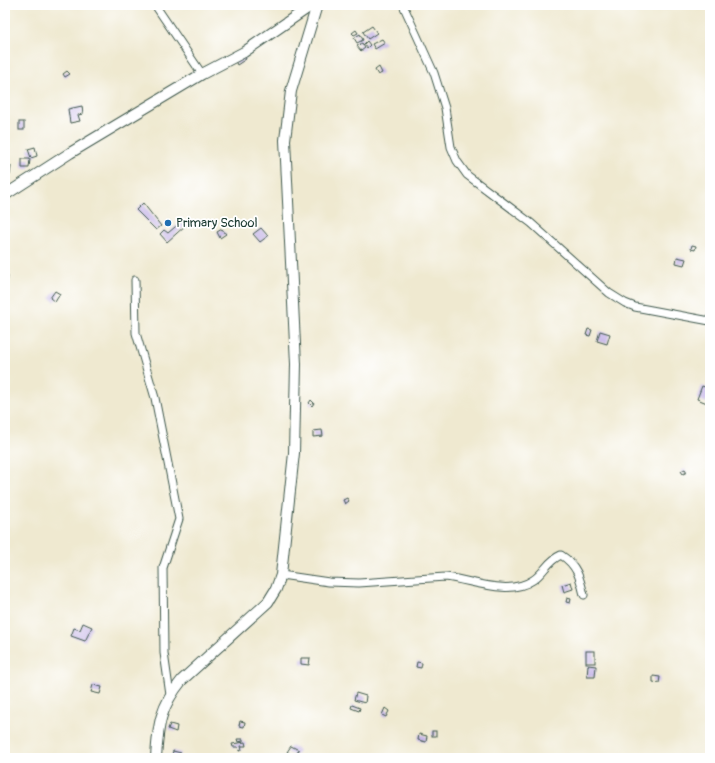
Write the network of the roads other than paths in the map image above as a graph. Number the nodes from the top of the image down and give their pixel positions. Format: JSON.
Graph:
{"nodes":[{"id":1,"x":156,"y":5,"type":"edge"},
{"id":2,"x":312,"y":5,"type":"edge"},
{"id":3,"x":317,"y":5,"type":"edge"},
{"id":4,"x":403,"y":5,"type":"edge"},
{"id":5,"x":202,"y":74,"type":"junction"},
{"id":6,"x":5,"y":195,"type":"edge"},
{"id":7,"x":135,"y":280,"type":"dead end"},
{"id":8,"x":710,"y":321,"type":"edge"},
{"id":9,"x":281,"y":574,"type":"junction"},
{"id":10,"x":584,"y":595,"type":"dead end"},
{"id":11,"x":170,"y":695,"type":"junction"},
{"id":12,"x":156,"y":758,"type":"edge"}],
"edges":[{"from":1,"to":5,"type":"street"},
{"from":2,"to":5,"type":"main road"},
{"from":3,"to":9,"type":"main road"},
{"from":4,"to":8,"type":"street"},
{"from":5,"to":6,"type":"main road"},
{"from":7,"to":11,"type":"street"},
{"from":9,"to":10,"type":"street"},
{"from":9,"to":11,"type":"main road"},
{"from":11,"to":12,"type":"main road"}]}
